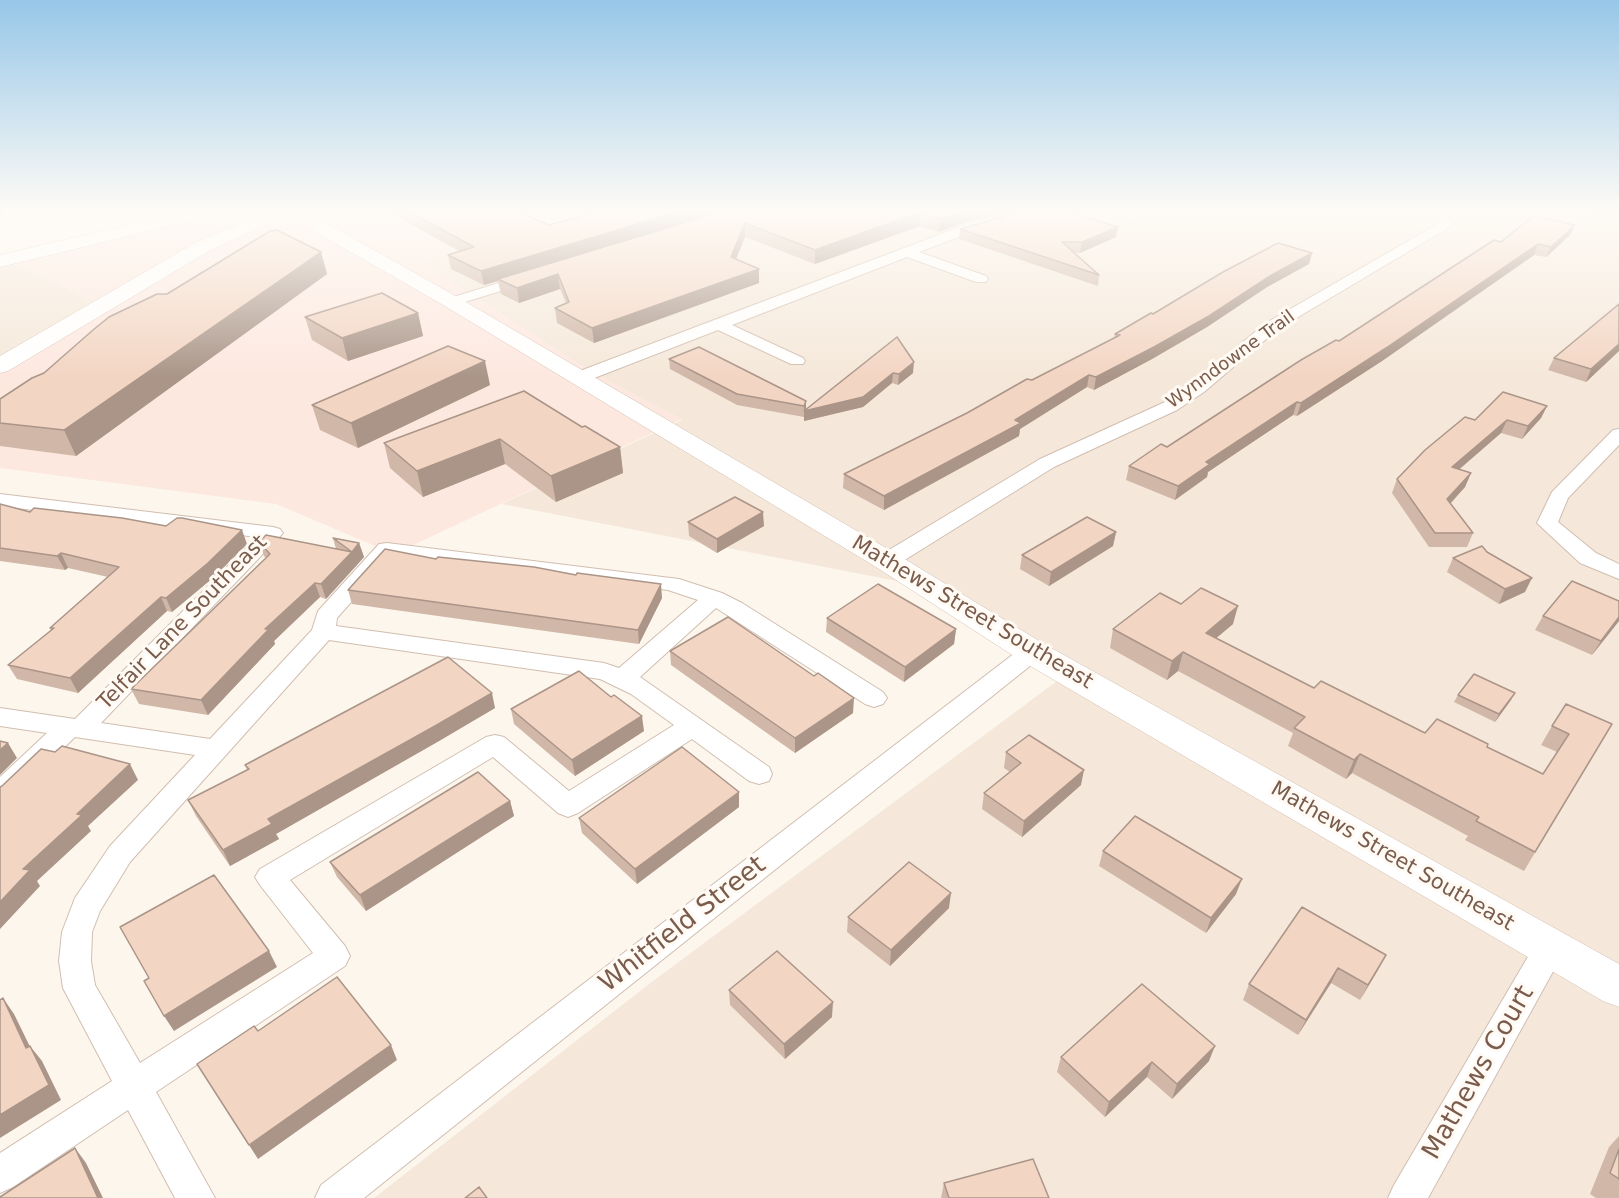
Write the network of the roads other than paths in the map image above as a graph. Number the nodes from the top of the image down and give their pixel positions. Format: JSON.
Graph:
{"nodes":[{"id":1,"x":170,"y":266,"type":"edge"},
{"id":2,"x":389,"y":266,"type":"edge"},
{"id":3,"x":870,"y":266,"type":"edge"},
{"id":4,"x":945,"y":266,"type":"edge"},
{"id":5,"x":1374,"y":266,"type":"edge"},
{"id":6,"x":541,"y":274,"type":"edge"},
{"id":7,"x":981,"y":279,"type":"dead end"},
{"id":8,"x":452,"y":302,"type":"junction"},
{"id":9,"x":718,"y":324,"type":"junction"},
{"id":10,"x":797,"y":361,"type":"dead end"},
{"id":11,"x":0,"y":366,"type":"edge"},
{"id":12,"x":578,"y":378,"type":"junction"},
{"id":13,"x":1619,"y":434,"type":"edge"},
{"id":14,"x":0,"y":500,"type":"edge"},
{"id":15,"x":887,"y":561,"type":"junction"},
{"id":16,"x":1619,"y":572,"type":"edge"},
{"id":17,"x":714,"y":598,"type":"junction"},
{"id":18,"x":323,"y":632,"type":"junction"},
{"id":19,"x":1032,"y":652,"type":"junction"},
{"id":20,"x":623,"y":678,"type":"junction"},
{"id":21,"x":874,"y":698,"type":"dead end"},
{"id":22,"x":0,"y":717,"type":"edge"},
{"id":23,"x":692,"y":726,"type":"junction"},
{"id":24,"x":75,"y":728,"type":"junction"},
{"id":25,"x":216,"y":749,"type":"junction"},
{"id":26,"x":759,"y":774,"type":"dead end"},
{"id":27,"x":0,"y":794,"type":"edge"},
{"id":28,"x":1550,"y":948,"type":"junction"},
{"id":29,"x":1619,"y":987,"type":"edge"},
{"id":30,"x":135,"y":1088,"type":"junction"},
{"id":31,"x":0,"y":1174,"type":"edge"},
{"id":32,"x":196,"y":1198,"type":"edge"},
{"id":33,"x":334,"y":1198,"type":"edge"},
{"id":34,"x":1407,"y":1198,"type":"edge"}],
"edges":[{"from":1,"to":11,"type":"street"},
{"from":2,"to":8,"type":"street","name":"Mathews Street Southeast"},
{"from":3,"to":9,"type":"street"},
{"from":4,"to":7,"type":"street"},
{"from":5,"to":15,"type":"street","name":"Wynndowne Trail"},
{"from":6,"to":8,"type":"street"},
{"from":8,"to":12,"type":"street","name":"Mathews Street Southeast"},
{"from":9,"to":10,"type":"street"},
{"from":9,"to":12,"type":"street"},
{"from":12,"to":15,"type":"street","name":"Mathews Street Southeast"},
{"from":13,"to":16,"type":"street"},
{"from":14,"to":24,"type":"street","name":"Telfair Lane Southeast"},
{"from":15,"to":19,"type":"street","name":"Mathews Street Southeast"},
{"from":17,"to":18,"type":"street"},
{"from":17,"to":20,"type":"street"},
{"from":17,"to":21,"type":"street"},
{"from":18,"to":20,"type":"street"},
{"from":18,"to":25,"type":"street"},
{"from":19,"to":28,"type":"street","name":"Mathews Street Southeast"},
{"from":19,"to":33,"type":"street","name":"Whitfield Street"},
{"from":20,"to":23,"type":"street"},
{"from":22,"to":24,"type":"street"},
{"from":23,"to":26,"type":"street"},
{"from":23,"to":30,"type":"street"},
{"from":24,"to":25,"type":"street"},
{"from":24,"to":27,"type":"street","name":"Telfair Lane Southeast"},
{"from":25,"to":30,"type":"street"},
{"from":28,"to":29,"type":"street","name":"Mathews Street Southeast"},
{"from":28,"to":34,"type":"street","name":"Mathews Court"},
{"from":30,"to":31,"type":"street"},
{"from":30,"to":32,"type":"street"}]}
